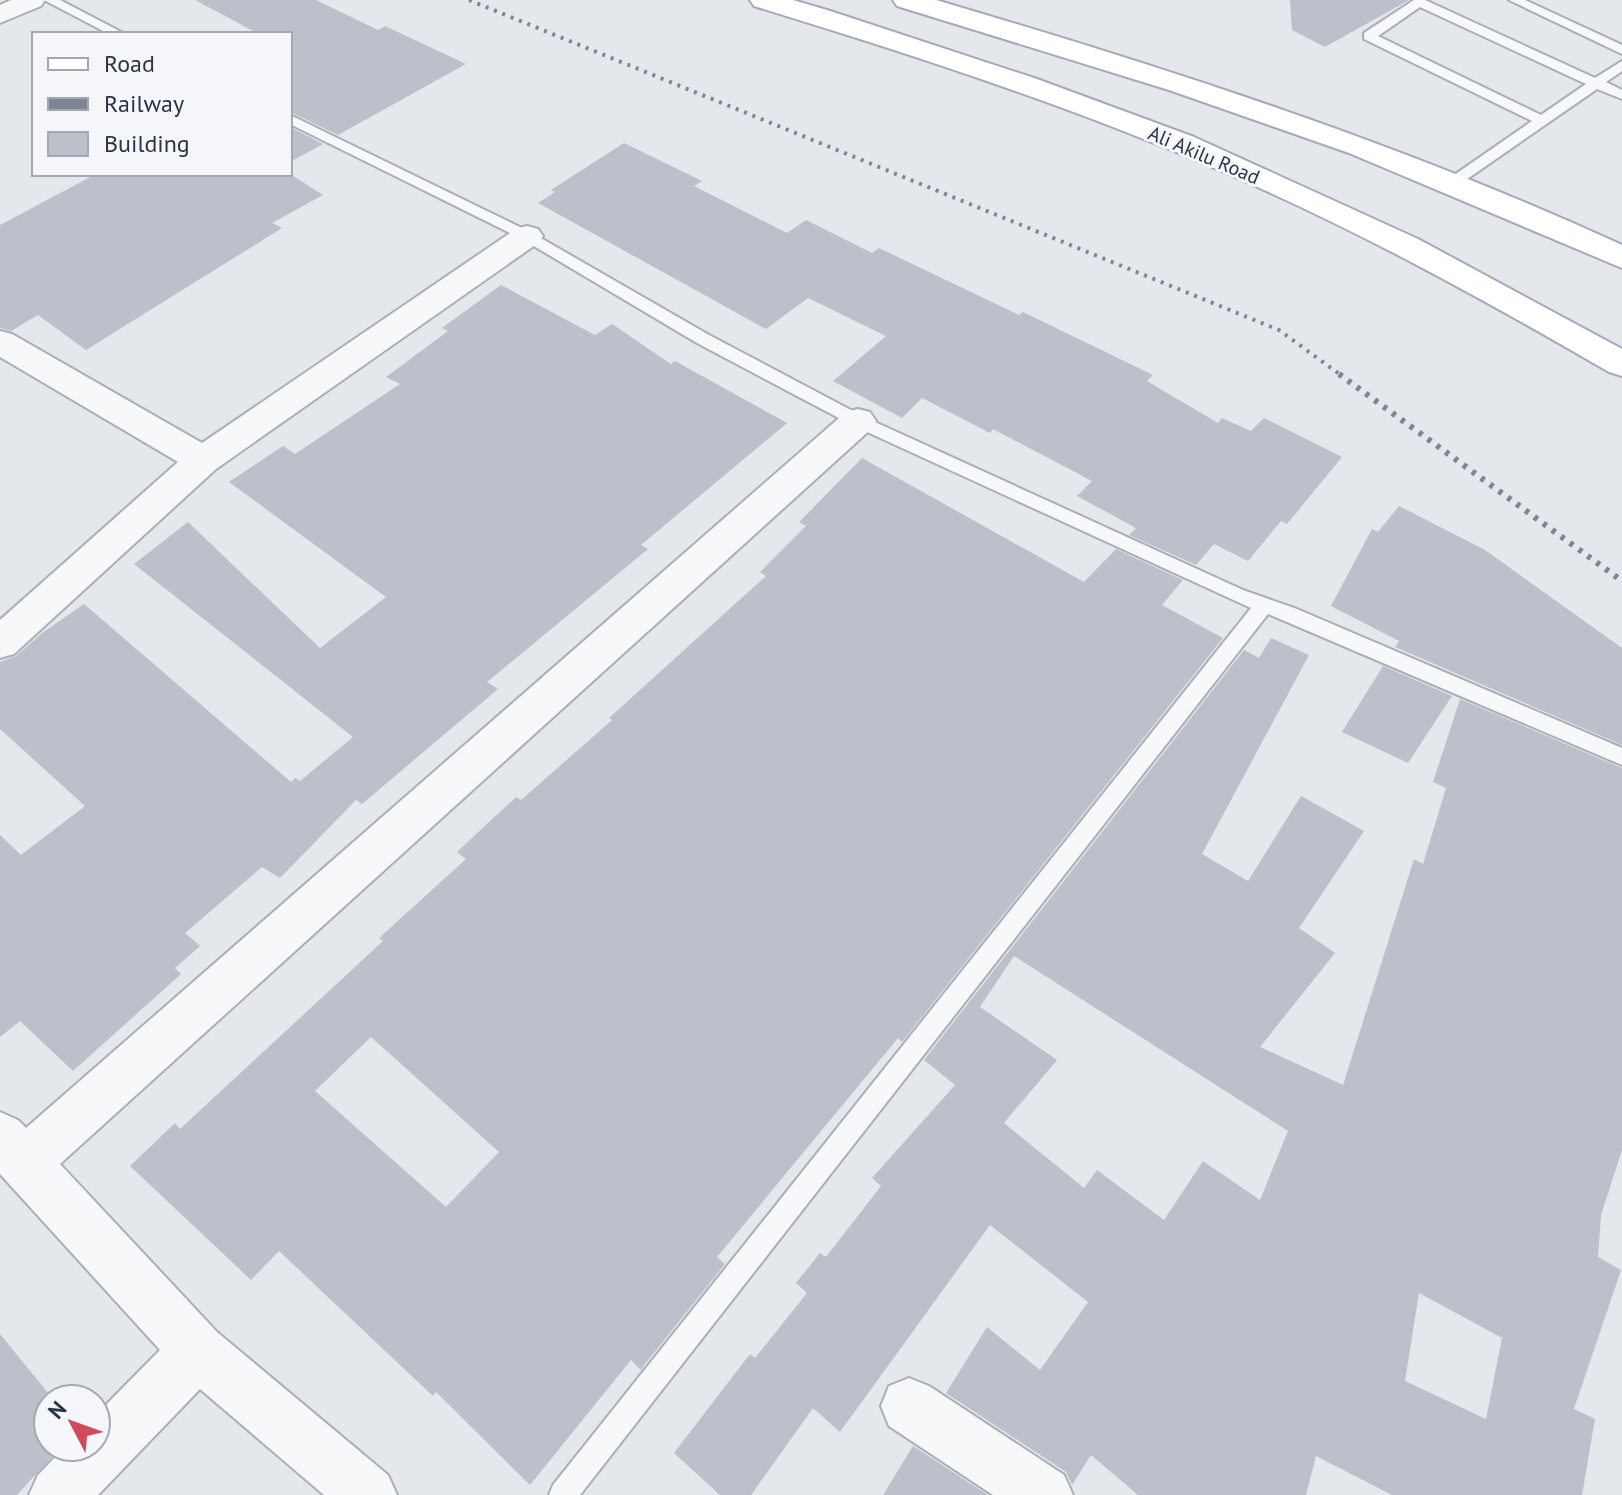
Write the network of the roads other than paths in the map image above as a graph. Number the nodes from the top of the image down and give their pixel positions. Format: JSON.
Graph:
{"nodes":[{"id":1,"x":32,"y":0,"type":"edge"},
{"id":2,"x":50,"y":0,"type":"edge"},
{"id":3,"x":764,"y":0,"type":"edge"},
{"id":4,"x":907,"y":0,"type":"edge"},
{"id":5,"x":1515,"y":0,"type":"edge"},
{"id":6,"x":0,"y":15,"type":"edge"},
{"id":7,"x":115,"y":32,"type":"edge"},
{"id":8,"x":1622,"y":50,"type":"edge"},
{"id":9,"x":1622,"y":65,"type":"edge"},
{"id":10,"x":1594,"y":83,"type":"junction"},
{"id":11,"x":1622,"y":95,"type":"edge"},
{"id":12,"x":292,"y":120,"type":"edge"},
{"id":13,"x":1541,"y":120,"type":"junction"},
{"id":14,"x":1452,"y":183,"type":"junction"},
{"id":15,"x":527,"y":236,"type":"junction"},
{"id":16,"x":1622,"y":258,"type":"edge"},
{"id":17,"x":0,"y":342,"type":"edge"},
{"id":18,"x":1622,"y":364,"type":"edge"},
{"id":19,"x":858,"y":421,"type":"junction"},
{"id":20,"x":203,"y":460,"type":"junction"},
{"id":21,"x":1265,"y":604,"type":"junction"},
{"id":22,"x":0,"y":643,"type":"edge"},
{"id":23,"x":1622,"y":757,"type":"edge"},
{"id":24,"x":12,"y":1150,"type":"edge"},
{"id":25,"x":198,"y":1351,"type":"junction"},
{"id":26,"x":909,"y":1406,"type":"dead end"},
{"id":27,"x":58,"y":1495,"type":"edge"},
{"id":28,"x":368,"y":1495,"type":"edge"},
{"id":29,"x":563,"y":1495,"type":"edge"},
{"id":30,"x":1044,"y":1495,"type":"edge"}],
"edges":[{"from":1,"to":6,"type":"street"},
{"from":2,"to":7,"type":"lane"},
{"from":3,"to":18,"type":"main road","name":"Ali Akilu Road"},
{"from":4,"to":14,"type":"main road"},
{"from":5,"to":8,"type":"lane"},
{"from":9,"to":10,"type":"lane"},
{"from":10,"to":11,"type":"lane"},
{"from":10,"to":13,"type":"lane"},
{"from":10,"to":13,"type":"lane"},
{"from":12,"to":15,"type":"lane"},
{"from":13,"to":14,"type":"lane"},
{"from":14,"to":16,"type":"main road"},
{"from":15,"to":19,"type":"lane"},
{"from":15,"to":20,"type":"street"},
{"from":17,"to":20,"type":"street"},
{"from":19,"to":21,"type":"lane"},
{"from":19,"to":24,"type":"street"},
{"from":20,"to":22,"type":"street"},
{"from":21,"to":23,"type":"lane"},
{"from":21,"to":29,"type":"lane"},
{"from":24,"to":25,"type":"street"},
{"from":25,"to":27,"type":"street"},
{"from":25,"to":28,"type":"street"},
{"from":26,"to":30,"type":"street"}]}
